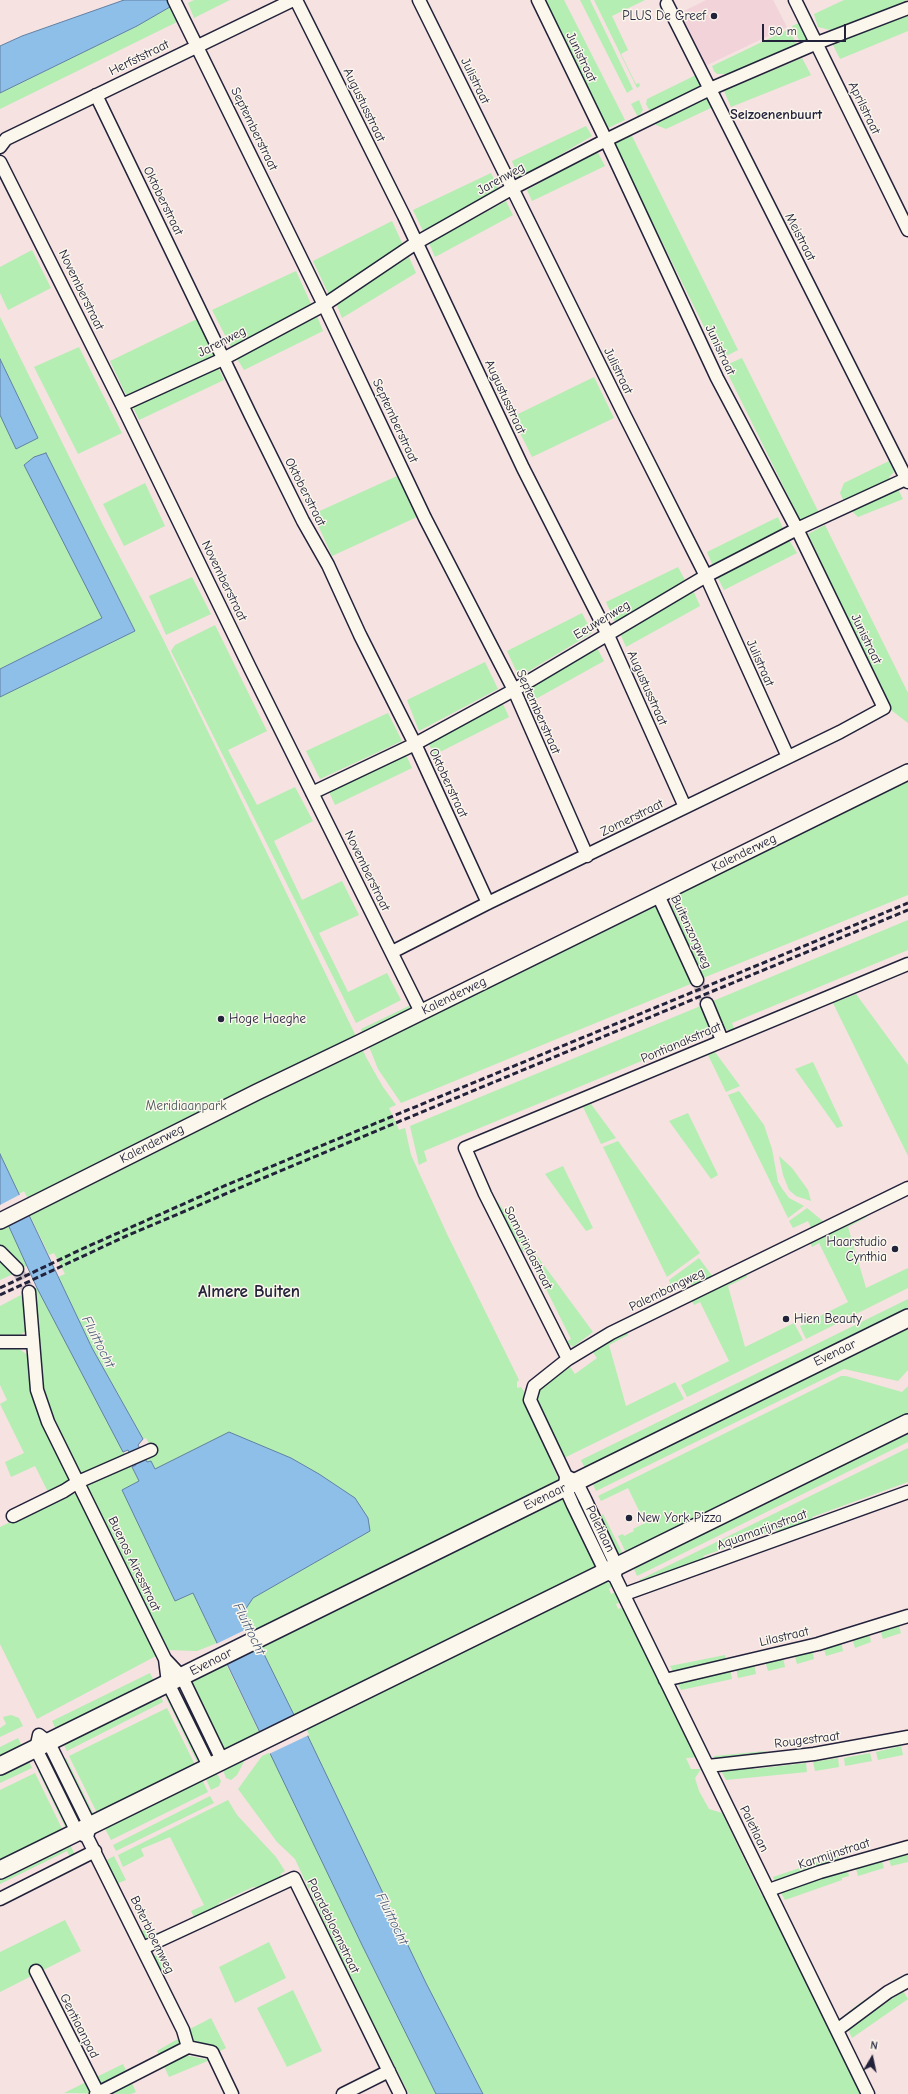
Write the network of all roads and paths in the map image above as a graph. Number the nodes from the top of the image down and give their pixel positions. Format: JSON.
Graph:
{"nodes":[{"id":1,"x":293,"y":0,"type":"edge"},
{"id":2,"x":296,"y":0,"type":"edge"},
{"id":3,"x":419,"y":0,"type":"edge"},
{"id":4,"x":538,"y":0,"type":"edge"},
{"id":5,"x":795,"y":0,"type":"edge"},
{"id":6,"x":176,"y":4,"type":"edge"},
{"id":7,"x":667,"y":4,"type":"dead end"},
{"id":8,"x":908,"y":8,"type":"edge"},
{"id":9,"x":817,"y":43,"type":"junction"},
{"id":10,"x":197,"y":45,"type":"junction"},
{"id":11,"x":710,"y":89,"type":"junction"},
{"id":12,"x":96,"y":95,"type":"junction"},
{"id":13,"x":606,"y":140,"type":"junction"},
{"id":14,"x":0,"y":147,"type":"edge"},
{"id":15,"x":0,"y":162,"type":"edge"},
{"id":16,"x":513,"y":188,"type":"junction"},
{"id":17,"x":908,"y":230,"type":"edge"},
{"id":18,"x":416,"y":243,"type":"junction"},
{"id":19,"x":324,"y":305,"type":"junction"},
{"id":20,"x":223,"y":358,"type":"junction"},
{"id":21,"x":122,"y":405,"type":"junction"},
{"id":22,"x":907,"y":479,"type":"edge"},
{"id":23,"x":797,"y":529,"type":"junction"},
{"id":24,"x":706,"y":576,"type":"junction"},
{"id":25,"x":607,"y":633,"type":"junction"},
{"id":26,"x":514,"y":690,"type":"junction"},
{"id":27,"x":884,"y":708,"type":"joint"},
{"id":28,"x":415,"y":744,"type":"junction"},
{"id":29,"x":788,"y":757,"type":"junction"},
{"id":30,"x":908,"y":772,"type":"edge"},
{"id":31,"x":312,"y":793,"type":"junction"},
{"id":32,"x":685,"y":807,"type":"junction"},
{"id":33,"x":587,"y":856,"type":"junction"},
{"id":34,"x":658,"y":895,"type":"junction"},
{"id":35,"x":488,"y":903,"type":"junction"},
{"id":36,"x":392,"y":952,"type":"junction"},
{"id":37,"x":908,"y":964,"type":"edge"},
{"id":38,"x":697,"y":980,"type":"tunnel mouth"},
{"id":39,"x":707,"y":1004,"type":"tunnel mouth"},
{"id":40,"x":421,"y":1012,"type":"junction"},
{"id":41,"x":722,"y":1040,"type":"junction"},
{"id":42,"x":465,"y":1148,"type":"joint"},
{"id":43,"x":908,"y":1188,"type":"edge"},
{"id":44,"x":0,"y":1221,"type":"edge"},
{"id":45,"x":0,"y":1252,"type":"edge"},
{"id":46,"x":17,"y":1269,"type":"tunnel mouth"},
{"id":47,"x":29,"y":1292,"type":"tunnel mouth"},
{"id":48,"x":908,"y":1318,"type":"edge"},
{"id":49,"x":0,"y":1342,"type":"edge"},
{"id":50,"x":33,"y":1342,"type":"junction"},
{"id":51,"x":568,"y":1359,"type":"junction"},
{"id":52,"x":908,"y":1423,"type":"edge"},
{"id":53,"x":151,"y":1450,"type":"dead end"},
{"id":54,"x":569,"y":1481,"type":"junction"},
{"id":55,"x":78,"y":1482,"type":"junction"},
{"id":56,"x":908,"y":1492,"type":"edge"},
{"id":57,"x":13,"y":1516,"type":"dead end"},
{"id":58,"x":612,"y":1571,"type":"junction"},
{"id":59,"x":625,"y":1594,"type":"junction"},
{"id":60,"x":908,"y":1616,"type":"edge"},
{"id":61,"x":175,"y":1680,"type":"junction"},
{"id":62,"x":665,"y":1680,"type":"junction"},
{"id":63,"x":908,"y":1737,"type":"edge"},
{"id":64,"x":39,"y":1739,"type":"junction"},
{"id":65,"x":216,"y":1763,"type":"junction"},
{"id":66,"x":0,"y":1766,"type":"edge"},
{"id":67,"x":708,"y":1766,"type":"junction"},
{"id":68,"x":85,"y":1831,"type":"junction"},
{"id":69,"x":908,"y":1847,"type":"edge"},
{"id":70,"x":96,"y":1851,"type":"junction"},
{"id":71,"x":0,"y":1870,"type":"edge"},
{"id":72,"x":769,"y":1890,"type":"junction"},
{"id":73,"x":0,"y":1899,"type":"edge"},
{"id":74,"x":143,"y":1948,"type":"junction"},
{"id":75,"x":36,"y":1971,"type":"dead end"},
{"id":76,"x":908,"y":1980,"type":"edge"},
{"id":77,"x":837,"y":2030,"type":"junction"},
{"id":78,"x":188,"y":2047,"type":"junction"},
{"id":79,"x":389,"y":2071,"type":"junction"},
{"id":80,"x":97,"y":2094,"type":"edge"},
{"id":81,"x":232,"y":2094,"type":"edge"},
{"id":82,"x":343,"y":2094,"type":"edge"},
{"id":83,"x":400,"y":2094,"type":"edge"},
{"id":84,"x":868,"y":2094,"type":"edge"}],
"edges":[{"from":1,"to":10,"type":"street","name":"Herfststraat"},
{"from":2,"to":18,"type":"street","name":"Augustusstraat"},
{"from":3,"to":16,"type":"street","name":"Julistraat"},
{"from":4,"to":13,"type":"street","name":"Junistraat"},
{"from":5,"to":9,"type":"street","name":"Aprilstraat"},
{"from":6,"to":10,"type":"street","name":"Septemberstraat"},
{"from":7,"to":11,"type":"street","name":"Meistraat"},
{"from":8,"to":9,"type":"street","name":"Jarenweg"},
{"from":9,"to":11,"type":"street","name":"Jarenweg"},
{"from":9,"to":17,"type":"street","name":"Aprilstraat"},
{"from":10,"to":12,"type":"street","name":"Herfststraat"},
{"from":10,"to":19,"type":"street","name":"Septemberstraat"},
{"from":11,"to":13,"type":"street","name":"Jarenweg"},
{"from":11,"to":22,"type":"street","name":"Meistraat"},
{"from":12,"to":14,"type":"street","name":"Herfststraat"},
{"from":12,"to":20,"type":"street","name":"Oktoberstraat"},
{"from":13,"to":16,"type":"street","name":"Jarenweg"},
{"from":13,"to":23,"type":"street","name":"Junistraat"},
{"from":15,"to":21,"type":"street","name":"Novemberstraat"},
{"from":16,"to":18,"type":"street","name":"Jarenweg"},
{"from":16,"to":24,"type":"street","name":"Julistraat"},
{"from":18,"to":19,"type":"street","name":"Jarenweg"},
{"from":18,"to":25,"type":"street","name":"Augustusstraat"},
{"from":19,"to":20,"type":"street","name":"Jarenweg"},
{"from":19,"to":26,"type":"street","name":"Septemberstraat"},
{"from":20,"to":21,"type":"street","name":"Jarenweg"},
{"from":20,"to":28,"type":"street","name":"Oktoberstraat"},
{"from":21,"to":31,"type":"street","name":"Novemberstraat"},
{"from":22,"to":23,"type":"street","name":"Eeuwenweg"},
{"from":23,"to":24,"type":"street","name":"Eeuwenweg"},
{"from":23,"to":27,"type":"street","name":"Junistraat"},
{"from":24,"to":25,"type":"street","name":"Eeuwenweg"},
{"from":24,"to":29,"type":"street","name":"Julistraat"},
{"from":25,"to":26,"type":"street","name":"Eeuwenweg"},
{"from":25,"to":32,"type":"street","name":"Augustusstraat"},
{"from":26,"to":28,"type":"street","name":"Eeuwenweg"},
{"from":26,"to":33,"type":"street","name":"Septemberstraat"},
{"from":27,"to":29,"type":"street","name":"Zomerstraat"},
{"from":28,"to":31,"type":"street","name":"Eeuwenweg"},
{"from":28,"to":35,"type":"street","name":"Oktoberstraat"},
{"from":29,"to":32,"type":"street","name":"Zomerstraat"},
{"from":30,"to":34,"type":"street","name":"Kalenderweg"},
{"from":31,"to":36,"type":"street","name":"Novemberstraat"},
{"from":32,"to":33,"type":"street","name":"Zomerstraat"},
{"from":33,"to":35,"type":"street","name":"Zomerstraat"},
{"from":34,"to":38,"type":"street","name":"Buitenzorgweg"},
{"from":34,"to":40,"type":"street","name":"Kalenderweg"},
{"from":35,"to":36,"type":"street","name":"Zomerstraat"},
{"from":36,"to":40,"type":"street","name":"Novemberstraat"},
{"from":37,"to":41,"type":"street","name":"Pontianakstraat"},
{"from":39,"to":41,"type":"street"},
{"from":40,"to":44,"type":"street","name":"Kalenderweg"},
{"from":41,"to":42,"type":"street","name":"Pontianakstraat"},
{"from":42,"to":51,"type":"street","name":"Samarindastraat"},
{"from":43,"to":51,"type":"street","name":"Palembangweg"},
{"from":45,"to":46,"type":"street"},
{"from":47,"to":50,"type":"street","name":"Buenos Airesstraat"},
{"from":48,"to":54,"type":"main road","name":"Evenaar"},
{"from":49,"to":50,"type":"street"},
{"from":50,"to":55,"type":"street","name":"Buenos Airesstraat"},
{"from":51,"to":54,"type":"street","name":"Palembangweg"},
{"from":52,"to":58,"type":"main road"},
{"from":53,"to":55,"type":"street"},
{"from":54,"to":58,"type":"street","name":"Paletlaan"},
{"from":54,"to":61,"type":"main road","name":"Evenaar"},
{"from":55,"to":57,"type":"street"},
{"from":55,"to":61,"type":"street","name":"Buenos Airesstraat"},
{"from":56,"to":59,"type":"street","name":"Aquamarijnstraat"},
{"from":58,"to":59,"type":"street","name":"Paletlaan"},
{"from":58,"to":65,"type":"main road"},
{"from":59,"to":62,"type":"street","name":"Paletlaan"},
{"from":60,"to":62,"type":"street","name":"Lilastraat"},
{"from":61,"to":64,"type":"main road","name":"Evenaar"},
{"from":61,"to":65,"type":"street"},
{"from":62,"to":67,"type":"street","name":"Paletlaan"},
{"from":63,"to":67,"type":"street","name":"Rougestraat"},
{"from":64,"to":66,"type":"main road","name":"Evenaar"},
{"from":64,"to":68,"type":"street","name":"Boterbloemweg"},
{"from":65,"to":68,"type":"main road"},
{"from":67,"to":72,"type":"street","name":"Paletlaan"},
{"from":68,"to":70,"type":"street","name":"Boterbloemweg"},
{"from":68,"to":71,"type":"main road"},
{"from":69,"to":72,"type":"street","name":"Karmijnstraat"},
{"from":70,"to":73,"type":"street"},
{"from":70,"to":74,"type":"street","name":"Boterbloemweg"},
{"from":72,"to":77,"type":"street","name":"Paletlaan"},
{"from":74,"to":78,"type":"street","name":"Boterbloemweg"},
{"from":74,"to":79,"type":"street","name":"Paardebloemstraat"},
{"from":75,"to":80,"type":"street","name":"Gentiaanpad"},
{"from":76,"to":77,"type":"street"},
{"from":77,"to":84,"type":"street","name":"Paletlaan"},
{"from":78,"to":80,"type":"street"},
{"from":78,"to":81,"type":"street"},
{"from":79,"to":82,"type":"street"},
{"from":79,"to":83,"type":"street"}]}
